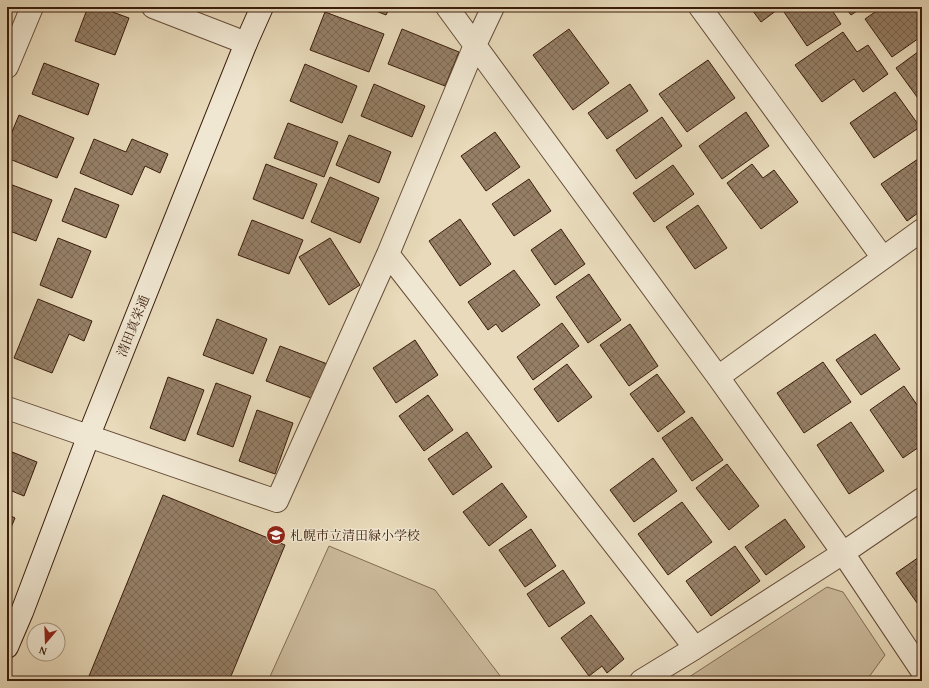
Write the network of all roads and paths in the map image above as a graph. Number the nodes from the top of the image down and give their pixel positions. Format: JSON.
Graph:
{"nodes":[{"id":1,"x":32,"y":7,"type":"edge"},
{"id":2,"x":153,"y":7,"type":"edge"},
{"id":3,"x":262,"y":7,"type":"edge"},
{"id":4,"x":447,"y":7,"type":"edge"},
{"id":5,"x":494,"y":7,"type":"edge"},
{"id":6,"x":700,"y":7,"type":"edge"},
{"id":7,"x":246,"y":43,"type":"junction"},
{"id":8,"x":475,"y":45,"type":"junction"},
{"id":9,"x":7,"y":67,"type":"edge"},
{"id":10,"x":922,"y":230,"type":"edge"},
{"id":11,"x":388,"y":254,"type":"junction"},
{"id":12,"x":882,"y":258,"type":"junction"},
{"id":13,"x":718,"y":377,"type":"junction"},
{"id":14,"x":7,"y":408,"type":"edge"},
{"id":15,"x":89,"y":436,"type":"junction"},
{"id":16,"x":922,"y":499,"type":"edge"},
{"id":17,"x":843,"y":553,"type":"junction"},
{"id":18,"x":7,"y":647,"type":"edge"},
{"id":19,"x":696,"y":648,"type":"junction"},
{"id":20,"x":922,"y":671,"type":"edge"},
{"id":21,"x":641,"y":681,"type":"edge"}],
"edges":[{"from":1,"to":9,"type":"street"},
{"from":2,"to":7,"type":"street"},
{"from":3,"to":7,"type":"street","name":"清田真栄通"},
{"from":4,"to":8,"type":"street"},
{"from":5,"to":8,"type":"street"},
{"from":6,"to":12,"type":"street"},
{"from":7,"to":15,"type":"street","name":"清田真栄通"},
{"from":8,"to":11,"type":"street"},
{"from":8,"to":13,"type":"street"},
{"from":10,"to":12,"type":"street"},
{"from":11,"to":15,"type":"street"},
{"from":11,"to":19,"type":"street"},
{"from":12,"to":13,"type":"street"},
{"from":13,"to":17,"type":"street"},
{"from":14,"to":15,"type":"street"},
{"from":15,"to":18,"type":"street","name":"清田真栄通"},
{"from":16,"to":17,"type":"street"},
{"from":17,"to":19,"type":"street"},
{"from":17,"to":20,"type":"street"},
{"from":19,"to":21,"type":"street"}]}
